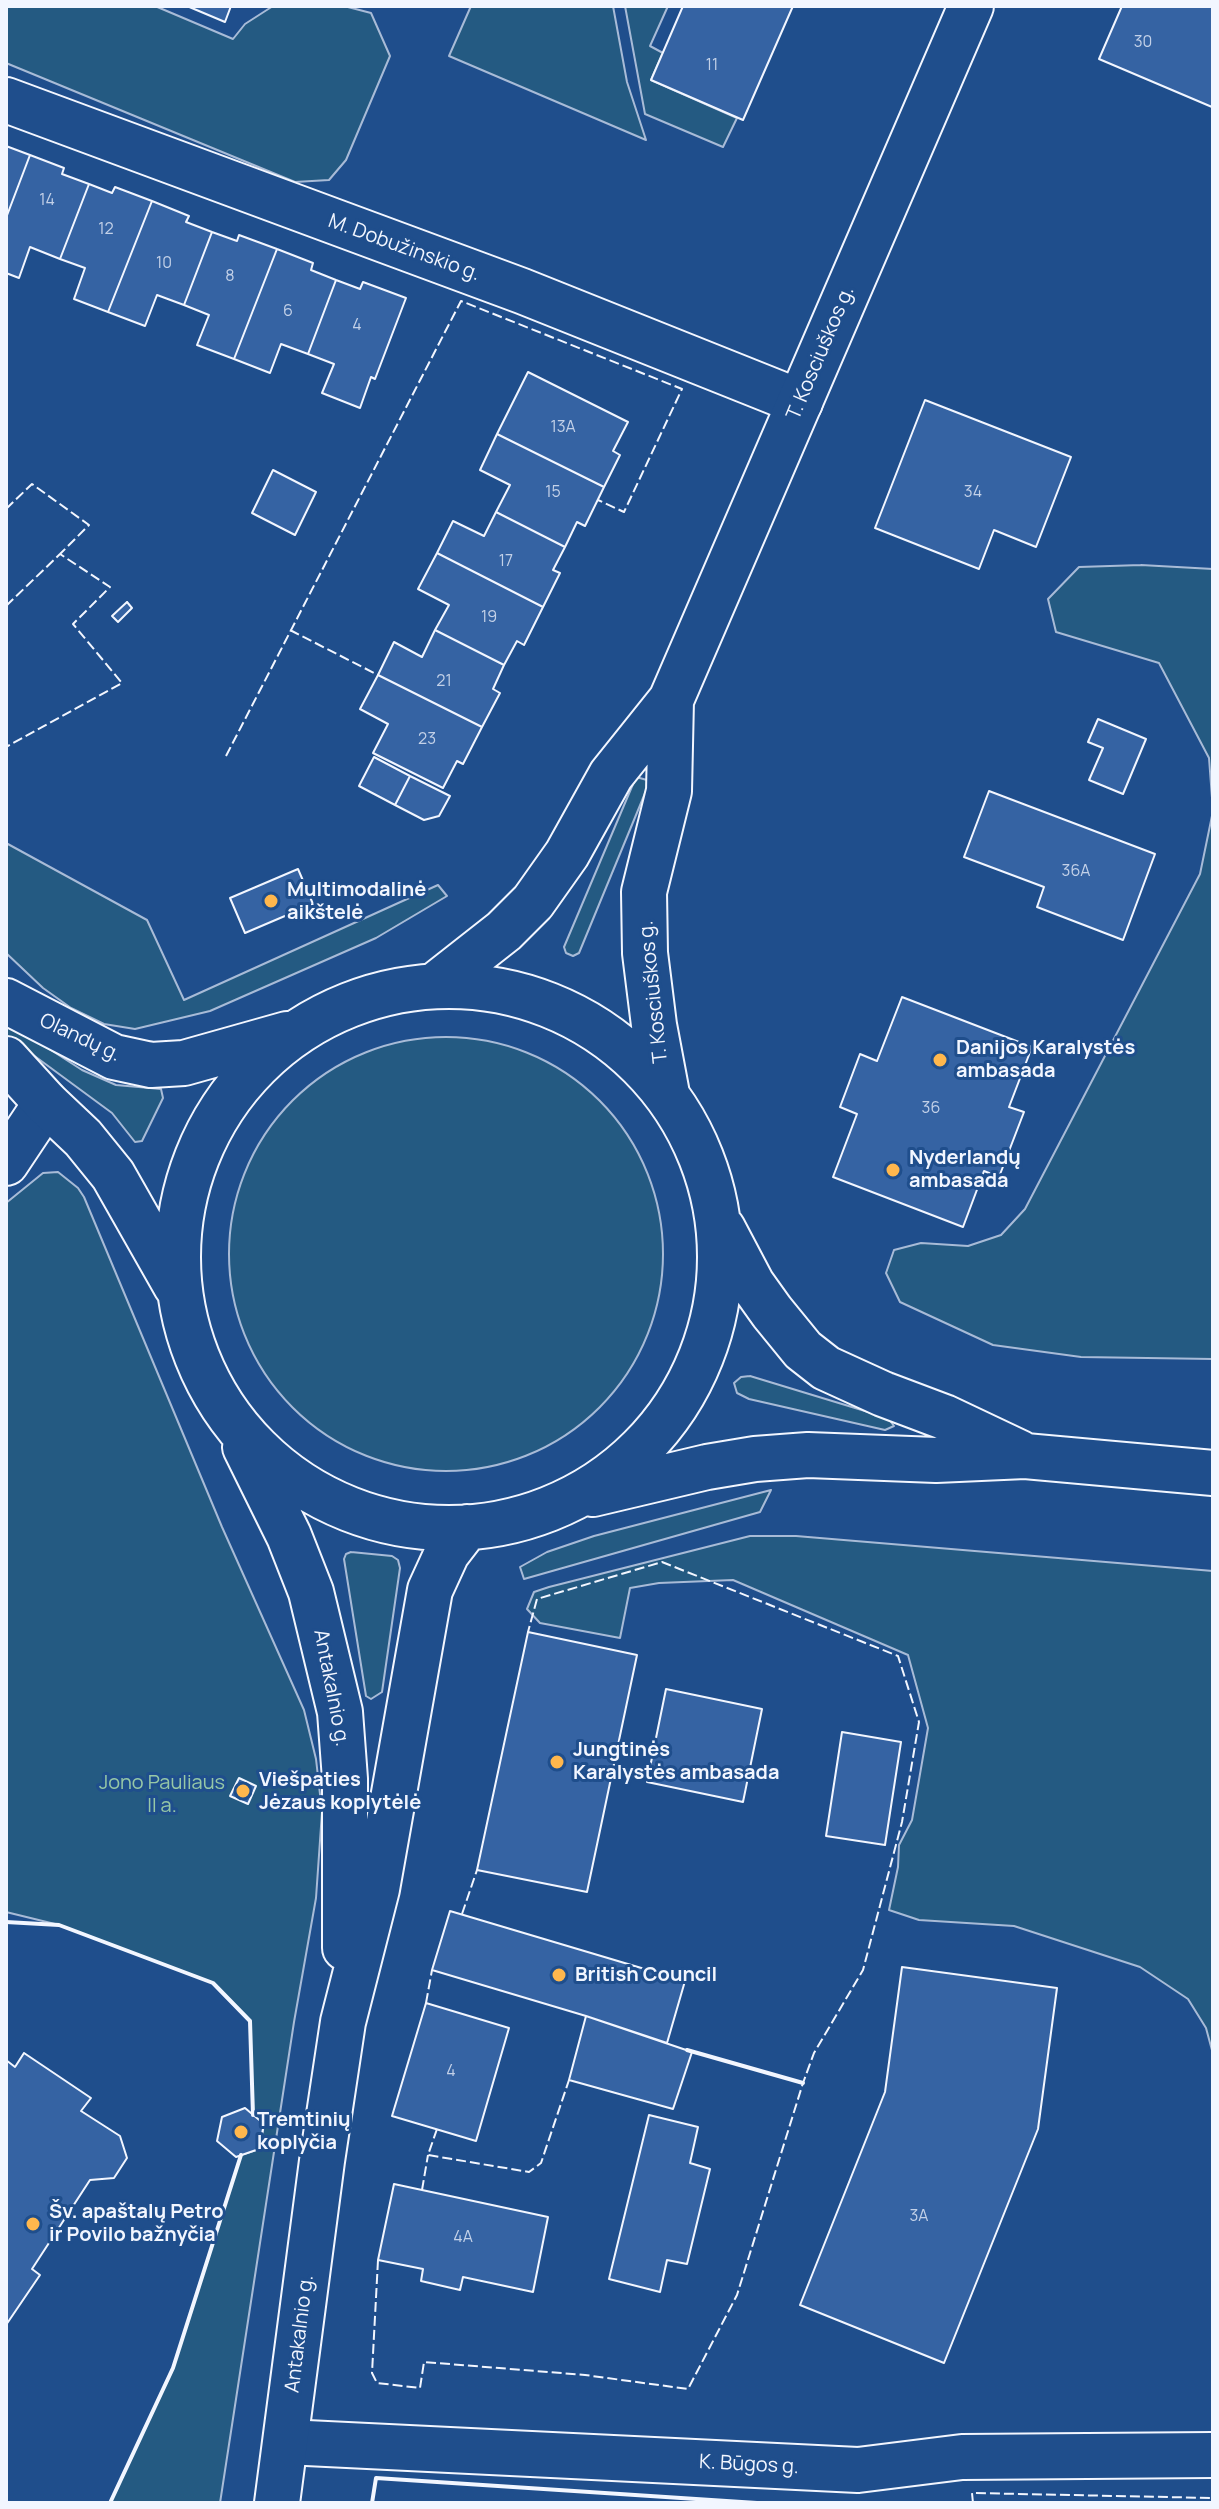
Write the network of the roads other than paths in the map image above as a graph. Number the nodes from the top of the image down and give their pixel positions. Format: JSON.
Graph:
{"nodes":[{"id":1,"x":971,"y":6,"type":"edge"},
{"id":2,"x":6,"y":100,"type":"edge"},
{"id":3,"x":800,"y":402,"type":"junction"},
{"id":4,"x":671,"y":700,"type":"junction"},
{"id":5,"x":434,"y":986,"type":"junction"},
{"id":6,"x":6,"y":1001,"type":"edge"},
{"id":7,"x":297,"y":1032,"type":"junction"},
{"id":8,"x":6,"y":1059,"type":"edge"},
{"id":9,"x":667,"y":1094,"type":"junction"},
{"id":10,"x":46,"y":1103,"type":"junction"},
{"id":11,"x":6,"y":1163,"type":"edge"},
{"id":12,"x":720,"y":1223,"type":"junction"},
{"id":13,"x":181,"y":1295,"type":"junction"},
{"id":14,"x":231,"y":1420,"type":"junction"},
{"id":15,"x":1025,"y":1456,"type":"junction"},
{"id":16,"x":1213,"y":1473,"type":"edge"},
{"id":17,"x":576,"y":1498,"type":"junction"},
{"id":18,"x":467,"y":1527,"type":"junction"},
{"id":19,"x":343,"y":2022,"type":"junction"},
{"id":20,"x":286,"y":2442,"type":"junction"},
{"id":21,"x":1213,"y":2455,"type":"edge"},
{"id":22,"x":277,"y":2503,"type":"edge"}],
"edges":[{"from":1,"to":3,"type":"main road","name":"T. Kosciuškos g."},
{"from":2,"to":3,"type":"main road","name":"M. Dobužinskio g."},
{"from":3,"to":4,"type":"main road","name":"T. Kosciuškos g."},
{"from":4,"to":5,"type":"main road","name":"T. Kosciuškos g."},
{"from":4,"to":9,"type":"main road","name":"T. Kosciuškos g."},
{"from":5,"to":7,"type":"main road"},
{"from":5,"to":9,"type":"main road"},
{"from":6,"to":7,"type":"main road","name":"Olandų g."},
{"from":7,"to":13,"type":"main road"},
{"from":8,"to":10,"type":"main road"},
{"from":9,"to":12,"type":"main road"},
{"from":10,"to":11,"type":"main road"},
{"from":10,"to":13,"type":"main road"},
{"from":12,"to":15,"type":"main road"},
{"from":12,"to":17,"type":"main road"},
{"from":13,"to":14,"type":"main road"},
{"from":14,"to":18,"type":"main road"},
{"from":14,"to":19,"type":"main road","name":"Antakalnio g."},
{"from":15,"to":16,"type":"main road"},
{"from":15,"to":17,"type":"main road"},
{"from":17,"to":18,"type":"main road"},
{"from":18,"to":19,"type":"main road","name":"Antakalnio g."},
{"from":19,"to":20,"type":"main road","name":"Antakalnio g."},
{"from":20,"to":21,"type":"main road","name":"K. Būgos g."},
{"from":20,"to":22,"type":"main road","name":"Antakalnio g."}]}
